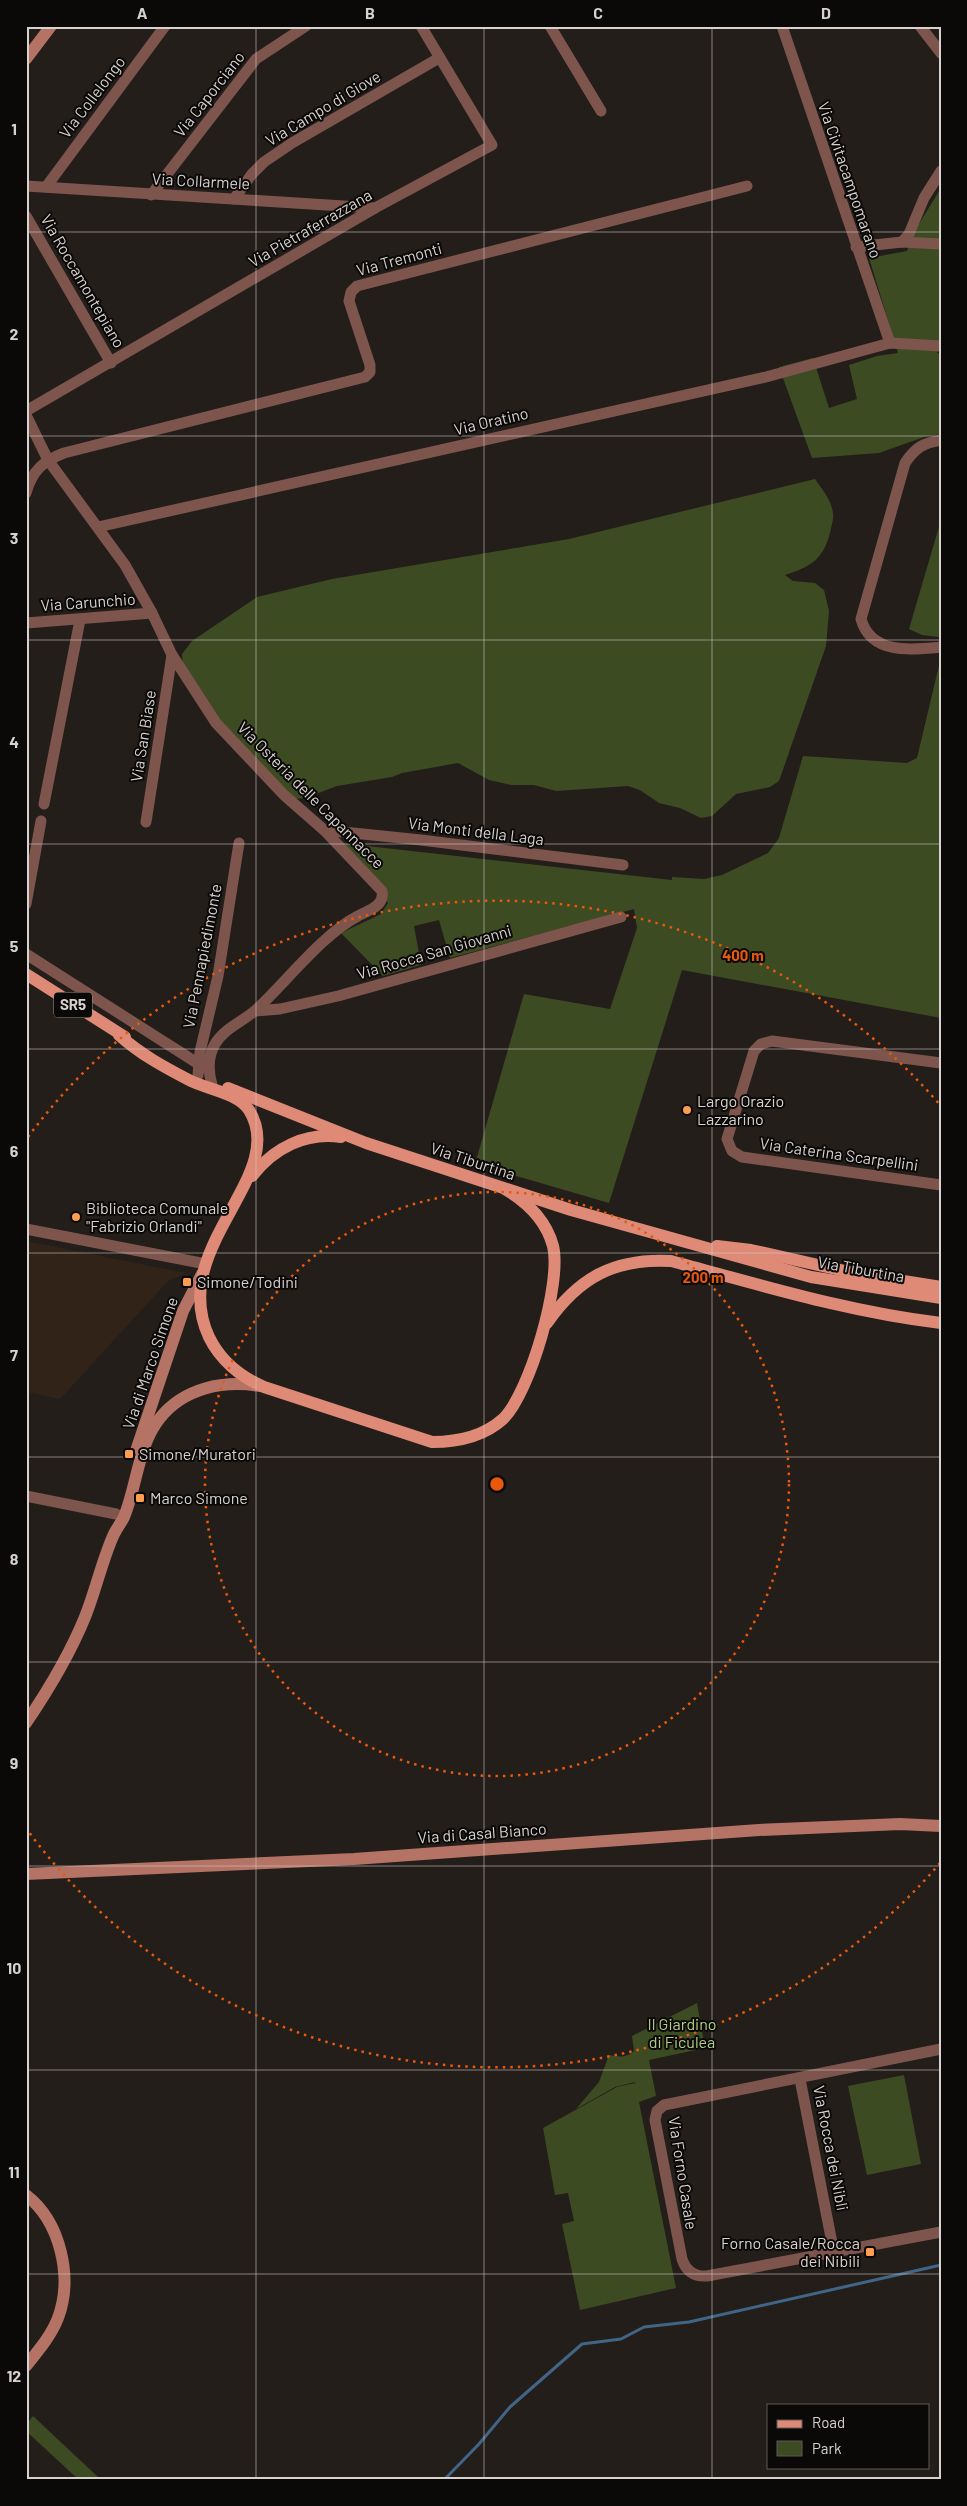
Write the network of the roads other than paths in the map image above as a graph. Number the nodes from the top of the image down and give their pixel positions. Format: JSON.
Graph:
{"nodes":[{"id":1,"x":51,"y":26,"type":"edge"},
{"id":2,"x":150,"y":26,"type":"edge"},
{"id":3,"x":306,"y":26,"type":"edge"},
{"id":4,"x":421,"y":26,"type":"edge"},
{"id":5,"x":550,"y":26,"type":"edge"},
{"id":6,"x":782,"y":26,"type":"edge"},
{"id":7,"x":920,"y":26,"type":"edge"},
{"id":8,"x":162,"y":30,"type":"edge"},
{"id":9,"x":940,"y":52,"type":"edge"},
{"id":10,"x":439,"y":58,"type":"junction"},
{"id":11,"x":26,"y":59,"type":"edge"},
{"id":12,"x":601,"y":111,"type":"dead end"},
{"id":13,"x":941,"y":171,"type":"edge"},
{"id":14,"x":26,"y":186,"type":"edge"},
{"id":15,"x":747,"y":186,"type":"dead end"},
{"id":16,"x":46,"y":187,"type":"junction"},
{"id":17,"x":151,"y":195,"type":"junction"},
{"id":18,"x":234,"y":199,"type":"junction"},
{"id":19,"x":374,"y":208,"type":"junction"},
{"id":20,"x":26,"y":216,"type":"edge"},
{"id":21,"x":902,"y":242,"type":"junction"},
{"id":22,"x":941,"y":244,"type":"edge"},
{"id":23,"x":856,"y":247,"type":"junction"},
{"id":24,"x":890,"y":343,"type":"junction"},
{"id":25,"x":941,"y":346,"type":"edge"},
{"id":26,"x":111,"y":363,"type":"junction"},
{"id":27,"x":26,"y":413,"type":"edge"},
{"id":28,"x":941,"y":440,"type":"edge"},
{"id":29,"x":48,"y":460,"type":"junction"},
{"id":30,"x":26,"y":493,"type":"edge"},
{"id":31,"x":98,"y":527,"type":"junction"},
{"id":32,"x":152,"y":613,"type":"junction"},
{"id":33,"x":80,"y":620,"type":"junction"},
{"id":34,"x":26,"y":623,"type":"edge"},
{"id":35,"x":941,"y":647,"type":"edge"},
{"id":36,"x":172,"y":656,"type":"junction"},
{"id":37,"x":44,"y":804,"type":"dead end"},
{"id":38,"x":40,"y":821,"type":"dead end"},
{"id":39,"x":146,"y":822,"type":"dead end"},
{"id":40,"x":324,"y":830,"type":"junction"},
{"id":41,"x":239,"y":843,"type":"dead end"},
{"id":42,"x":623,"y":865,"type":"dead end"},
{"id":43,"x":26,"y":904,"type":"edge"},
{"id":44,"x":621,"y":918,"type":"dead end"},
{"id":45,"x":26,"y":954,"type":"edge"},
{"id":46,"x":26,"y":974,"type":"edge"},
{"id":47,"x":255,"y":1011,"type":"junction"},
{"id":48,"x":119,"y":1035,"type":"junction"},
{"id":49,"x":941,"y":1063,"type":"edge"},
{"id":50,"x":206,"y":1075,"type":"junction"},
{"id":51,"x":366,"y":1143,"type":"junction"},
{"id":52,"x":248,"y":1182,"type":"junction"},
{"id":53,"x":941,"y":1185,"type":"edge"},
{"id":54,"x":505,"y":1189,"type":"junction"},
{"id":55,"x":26,"y":1229,"type":"edge"},
{"id":56,"x":688,"y":1244,"type":"junction"},
{"id":57,"x":204,"y":1269,"type":"junction"},
{"id":58,"x":941,"y":1287,"type":"edge"},
{"id":59,"x":941,"y":1298,"type":"edge"},
{"id":60,"x":941,"y":1323,"type":"edge"},
{"id":61,"x":541,"y":1334,"type":"junction"},
{"id":62,"x":264,"y":1387,"type":"junction"},
{"id":63,"x":26,"y":1496,"type":"edge"},
{"id":64,"x":116,"y":1514,"type":"junction"},
{"id":65,"x":114,"y":1535,"type":"junction"},
{"id":66,"x":26,"y":1723,"type":"edge"},
{"id":67,"x":941,"y":1826,"type":"edge"},
{"id":68,"x":26,"y":1874,"type":"edge"},
{"id":69,"x":941,"y":2049,"type":"edge"},
{"id":70,"x":800,"y":2079,"type":"junction"},
{"id":71,"x":26,"y":2195,"type":"edge"},
{"id":72,"x":941,"y":2232,"type":"edge"},
{"id":73,"x":834,"y":2253,"type":"junction"},
{"id":74,"x":26,"y":2366,"type":"edge"}],
"edges":[{"from":1,"to":11,"type":"street"},
{"from":2,"to":8,"type":"street"},
{"from":3,"to":17,"type":"street","name":"Via Caporciano"},
{"from":4,"to":10,"type":"street","name":"Via Pietraferrazzana"},
{"from":5,"to":12,"type":"street"},
{"from":6,"to":23,"type":"street","name":"Via Civitacampomarano"},
{"from":7,"to":9,"type":"street"},
{"from":8,"to":16,"type":"street","name":"Via Collelongo"},
{"from":10,"to":18,"type":"street","name":"Via Campo di Giove"},
{"from":10,"to":19,"type":"street","name":"Via Pietraferrazzana"},
{"from":13,"to":21,"type":"street"},
{"from":14,"to":16,"type":"street","name":"Via Collarmele"},
{"from":15,"to":29,"type":"street","name":"Via Tremonti"},
{"from":16,"to":17,"type":"street","name":"Via Collarmele"},
{"from":17,"to":18,"type":"street","name":"Via Collarmele"},
{"from":18,"to":19,"type":"street","name":"Via Collarmele"},
{"from":19,"to":26,"type":"street","name":"Via Pietraferrazzana"},
{"from":20,"to":26,"type":"street","name":"Via Roccamontepiano"},
{"from":21,"to":22,"type":"street"},
{"from":21,"to":23,"type":"street"},
{"from":23,"to":24,"type":"street","name":"Via Civitacampomarano"},
{"from":24,"to":25,"type":"street","name":"Via Oratino"},
{"from":24,"to":31,"type":"street","name":"Via Oratino"},
{"from":26,"to":27,"type":"street","name":"Via Pietraferrazzana"},
{"from":27,"to":29,"type":"street","name":"Via Osteria delle Capannacce"},
{"from":28,"to":35,"type":"street"},
{"from":29,"to":30,"type":"street"},
{"from":29,"to":31,"type":"street","name":"Via Osteria delle Capannacce"},
{"from":31,"to":32,"type":"street","name":"Via Osteria delle Capannacce"},
{"from":32,"to":33,"type":"street","name":"Via Carunchio"},
{"from":32,"to":36,"type":"street","name":"Via Osteria delle Capannacce"},
{"from":33,"to":34,"type":"street","name":"Via Carunchio"},
{"from":33,"to":37,"type":"street"},
{"from":36,"to":39,"type":"street","name":"Via San Biase"},
{"from":36,"to":40,"type":"street","name":"Via Osteria delle Capannacce"},
{"from":38,"to":43,"type":"street"},
{"from":40,"to":42,"type":"street","name":"Via Monti della Laga"},
{"from":40,"to":47,"type":"street","name":"Via Osteria delle Capannacce"},
{"from":41,"to":50,"type":"street","name":"Via Pennapiedimonte"},
{"from":44,"to":47,"type":"street","name":"Via Rocca San Giovanni"},
{"from":45,"to":50,"type":"street"},
{"from":46,"to":48,"type":"main road","name":"Via Tiburtina","number":"SR5"},
{"from":47,"to":50,"type":"street","name":"Via Osteria delle Capannacce"},
{"from":48,"to":50,"type":"main road","name":"Via Tiburtina"},
{"from":48,"to":52,"type":"main road","name":"Via di Marco Simone"},
{"from":49,"to":53,"type":"street","name":"Via Caterina Scarpellini"},
{"from":50,"to":51,"type":"main road","name":"Via Tiburtina"},
{"from":51,"to":52,"type":"main road","name":"Via di Marco Simone"},
{"from":51,"to":54,"type":"main road","name":"Via Tiburtina"},
{"from":52,"to":57,"type":"main road","name":"Via di Marco Simone"},
{"from":54,"to":56,"type":"main road","name":"Via Tiburtina"},
{"from":54,"to":61,"type":"main road"},
{"from":55,"to":57,"type":"street"},
{"from":56,"to":58,"type":"main road"},
{"from":56,"to":59,"type":"main road","name":"Via Tiburtina"},
{"from":57,"to":62,"type":"main road"},
{"from":57,"to":64,"type":"street","name":"Via di Marco Simone"},
{"from":60,"to":61,"type":"main road"},
{"from":61,"to":62,"type":"main road"},
{"from":62,"to":65,"type":"street","name":"Via di Marco Simone"},
{"from":63,"to":64,"type":"street"},
{"from":64,"to":65,"type":"street","name":"Via di Marco Simone"},
{"from":65,"to":66,"type":"street","name":"Via di Marco Simone"},
{"from":67,"to":68,"type":"street","name":"Via di Casal Bianco"},
{"from":69,"to":70,"type":"street","name":"Via Forno Casale"},
{"from":70,"to":73,"type":"street","name":"Via Rocca dei Nibli"},
{"from":70,"to":73,"type":"street","name":"Via Forno Casale"},
{"from":71,"to":74,"type":"street"},
{"from":72,"to":73,"type":"street","name":"Via Forno Casale"}]}
